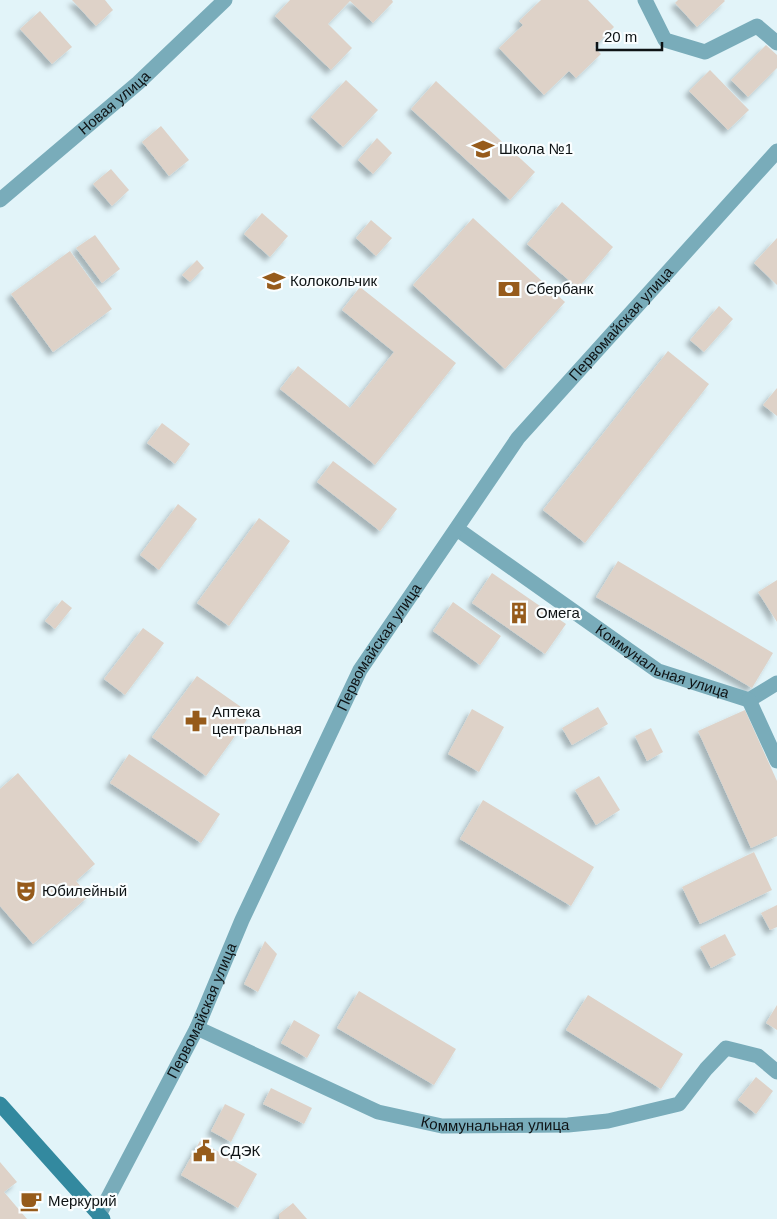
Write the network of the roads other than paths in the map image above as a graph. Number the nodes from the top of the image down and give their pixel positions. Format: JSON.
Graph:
{"nodes":[{"id":1,"x":225,"y":0,"type":"edge"},
{"id":2,"x":645,"y":0,"type":"edge"},
{"id":3,"x":777,"y":43,"type":"edge"},
{"id":4,"x":777,"y":151,"type":"edge"},
{"id":5,"x":0,"y":200,"type":"edge"},
{"id":6,"x":457,"y":530,"type":"junction"},
{"id":7,"x":777,"y":683,"type":"edge"},
{"id":8,"x":749,"y":700,"type":"junction"},
{"id":9,"x":777,"y":761,"type":"edge"},
{"id":10,"x":197,"y":1028,"type":"junction"},
{"id":11,"x":777,"y":1072,"type":"edge"},
{"id":12,"x":0,"y":1104,"type":"edge"},
{"id":13,"x":100,"y":1218,"type":"edge"}],
"edges":[{"from":1,"to":5,"type":"street","name":"Новая улица"},
{"from":2,"to":3,"type":"street"},
{"from":4,"to":6,"type":"street","name":"Первомайская улица"},
{"from":6,"to":8,"type":"street","name":"Коммунальная улица"},
{"from":6,"to":10,"type":"street","name":"Первомайская улица"},
{"from":7,"to":8,"type":"street","name":"Коммунальная улица"},
{"from":8,"to":9,"type":"street","name":"Коммунальная улица"},
{"from":10,"to":11,"type":"street","name":"Коммунальная улица"},
{"from":10,"to":13,"type":"street","name":"Первомайская улица"},
{"from":12,"to":13,"type":"main road"}]}
